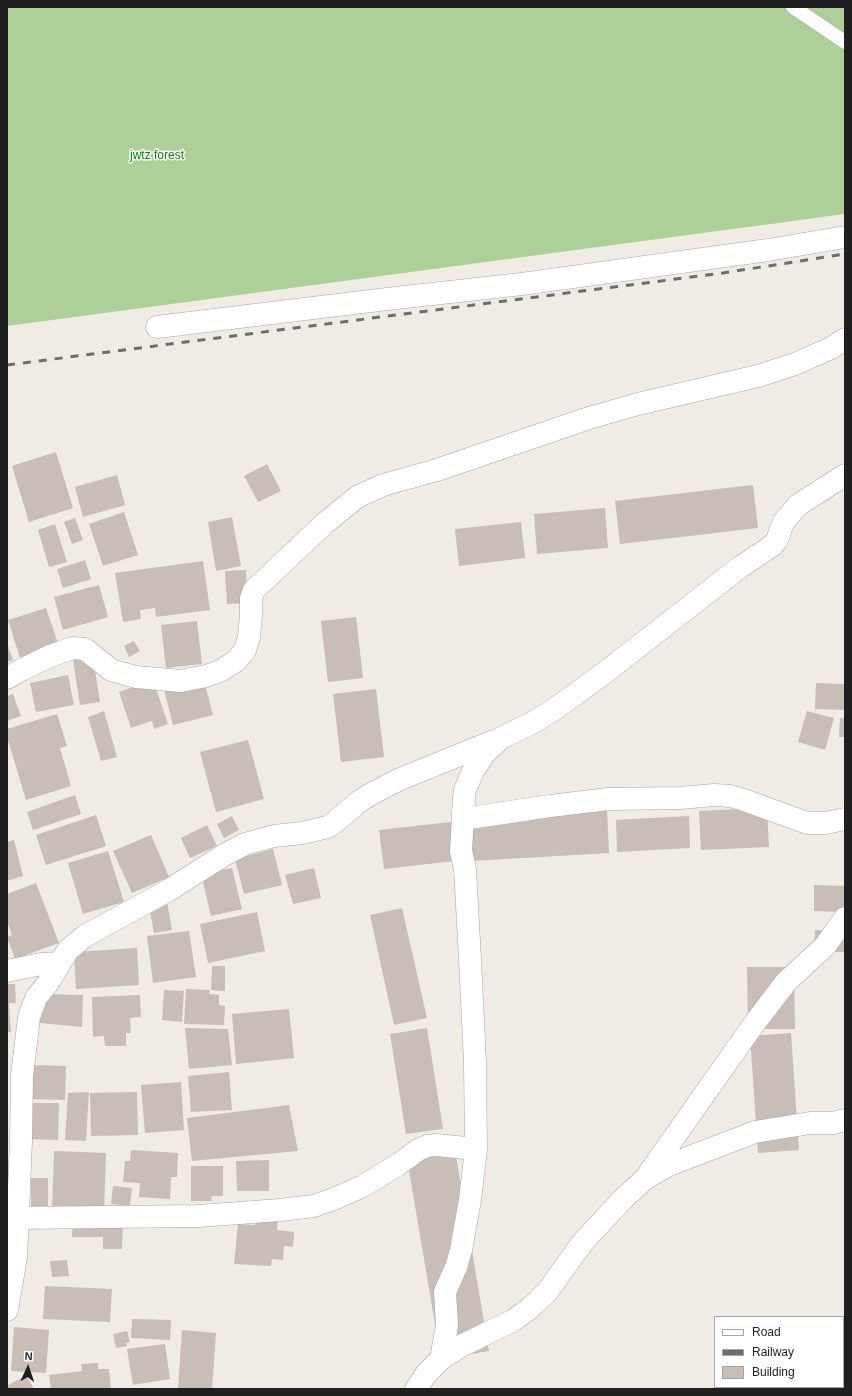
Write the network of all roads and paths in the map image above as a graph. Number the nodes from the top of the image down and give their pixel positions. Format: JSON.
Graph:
{"nodes":[{"id":1,"x":793,"y":7,"type":"edge"},
{"id":2,"x":845,"y":42,"type":"edge"},
{"id":3,"x":845,"y":237,"type":"edge"},
{"id":4,"x":157,"y":327,"type":"dead end"},
{"id":5,"x":845,"y":339,"type":"edge"},
{"id":6,"x":845,"y":475,"type":"edge"},
{"id":7,"x":7,"y":678,"type":"edge"},
{"id":8,"x":501,"y":738,"type":"junction"},
{"id":9,"x":462,"y":819,"type":"junction"},
{"id":10,"x":845,"y":819,"type":"edge"},
{"id":11,"x":845,"y":918,"type":"edge"},
{"id":12,"x":60,"y":963,"type":"junction"},
{"id":13,"x":7,"y":971,"type":"edge"},
{"id":14,"x":845,"y":1120,"type":"edge"},
{"id":15,"x":476,"y":1149,"type":"junction"},
{"id":16,"x":646,"y":1178,"type":"junction"},
{"id":17,"x":17,"y":1218,"type":"junction"},
{"id":18,"x":7,"y":1310,"type":"edge"},
{"id":19,"x":441,"y":1359,"type":"junction"},
{"id":20,"x":416,"y":1389,"type":"edge"}],
"edges":[{"from":1,"to":2,"type":"lane"},
{"from":3,"to":4,"type":"street"},
{"from":5,"to":7,"type":"street"},
{"from":6,"to":8,"type":"street"},
{"from":8,"to":9,"type":"street"},
{"from":8,"to":12,"type":"street"},
{"from":9,"to":10,"type":"street"},
{"from":9,"to":15,"type":"street"},
{"from":11,"to":16,"type":"street"},
{"from":12,"to":13,"type":"street"},
{"from":12,"to":17,"type":"street"},
{"from":14,"to":16,"type":"street"},
{"from":15,"to":17,"type":"street"},
{"from":15,"to":19,"type":"street"},
{"from":16,"to":19,"type":"street"},
{"from":17,"to":18,"type":"street"},
{"from":19,"to":20,"type":"street"}]}
